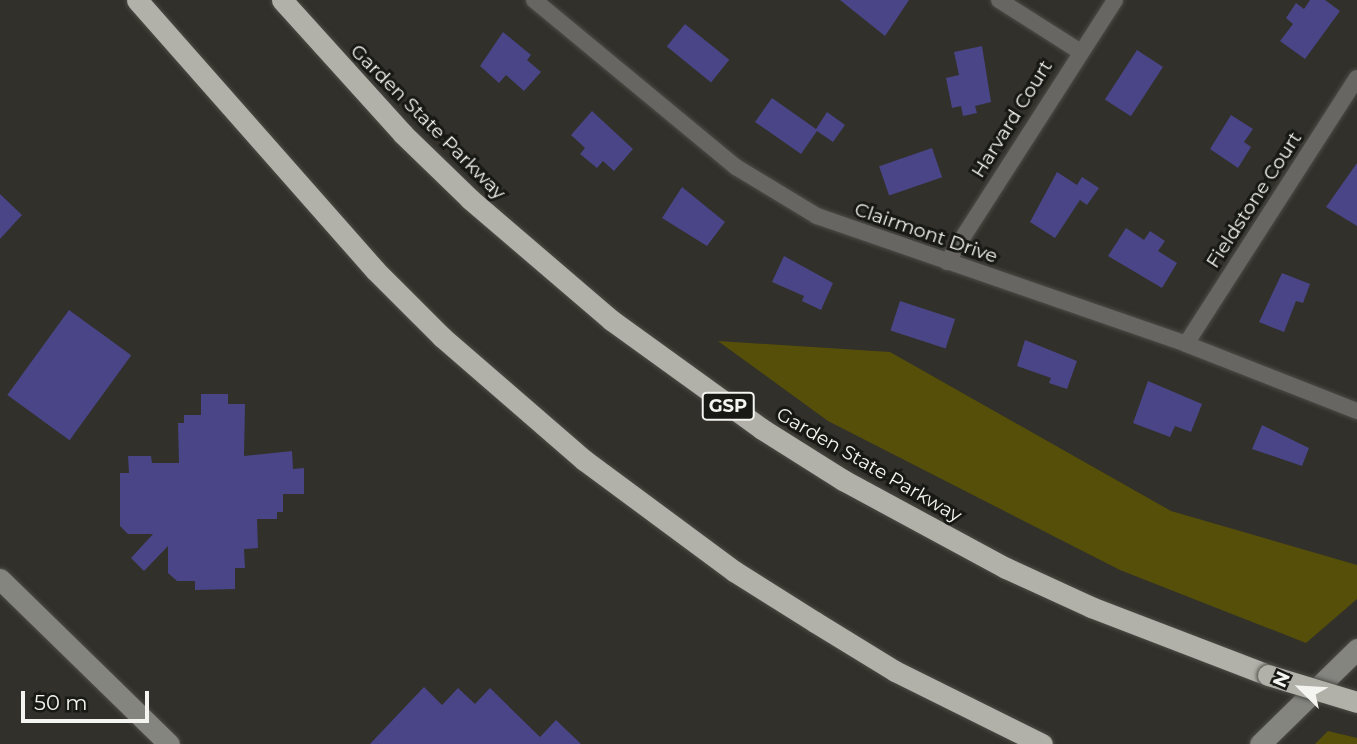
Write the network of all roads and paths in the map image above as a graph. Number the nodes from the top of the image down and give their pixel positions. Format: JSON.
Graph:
{"nodes":[{"id":1,"x":137,"y":0,"type":"edge"},
{"id":2,"x":282,"y":0,"type":"edge"},
{"id":3,"x":534,"y":0,"type":"edge"},
{"id":4,"x":999,"y":0,"type":"edge"},
{"id":5,"x":1115,"y":0,"type":"edge"},
{"id":6,"x":1079,"y":51,"type":"junction"},
{"id":7,"x":1357,"y":78,"type":"edge"},
{"id":8,"x":947,"y":262,"type":"junction"},
{"id":9,"x":1186,"y":344,"type":"junction"},
{"id":10,"x":1357,"y":411,"type":"edge"},
{"id":11,"x":0,"y":579,"type":"edge"},
{"id":12,"x":1357,"y":649,"type":"edge"},
{"id":13,"x":1357,"y":702,"type":"edge"},
{"id":14,"x":169,"y":744,"type":"edge"},
{"id":15,"x":1042,"y":744,"type":"edge"},
{"id":16,"x":1260,"y":744,"type":"edge"}],
"edges":[{"from":1,"to":15,"type":"highway"},
{"from":2,"to":13,"type":"highway","name":"Garden State Parkway","number":"GSP","bridge":true},
{"from":3,"to":8,"type":"street","name":"Clairmont Drive"},
{"from":4,"to":6,"type":"street"},
{"from":5,"to":6,"type":"street","name":"Harvard Court"},
{"from":6,"to":8,"type":"street","name":"Harvard Court"},
{"from":7,"to":9,"type":"street","name":"Fieldstone Court"},
{"from":8,"to":9,"type":"street","name":"Clairmont Drive"},
{"from":9,"to":10,"type":"street","name":"Clairmont Drive"},
{"from":11,"to":14,"type":"main road"},
{"from":12,"to":16,"type":"main road"}]}
